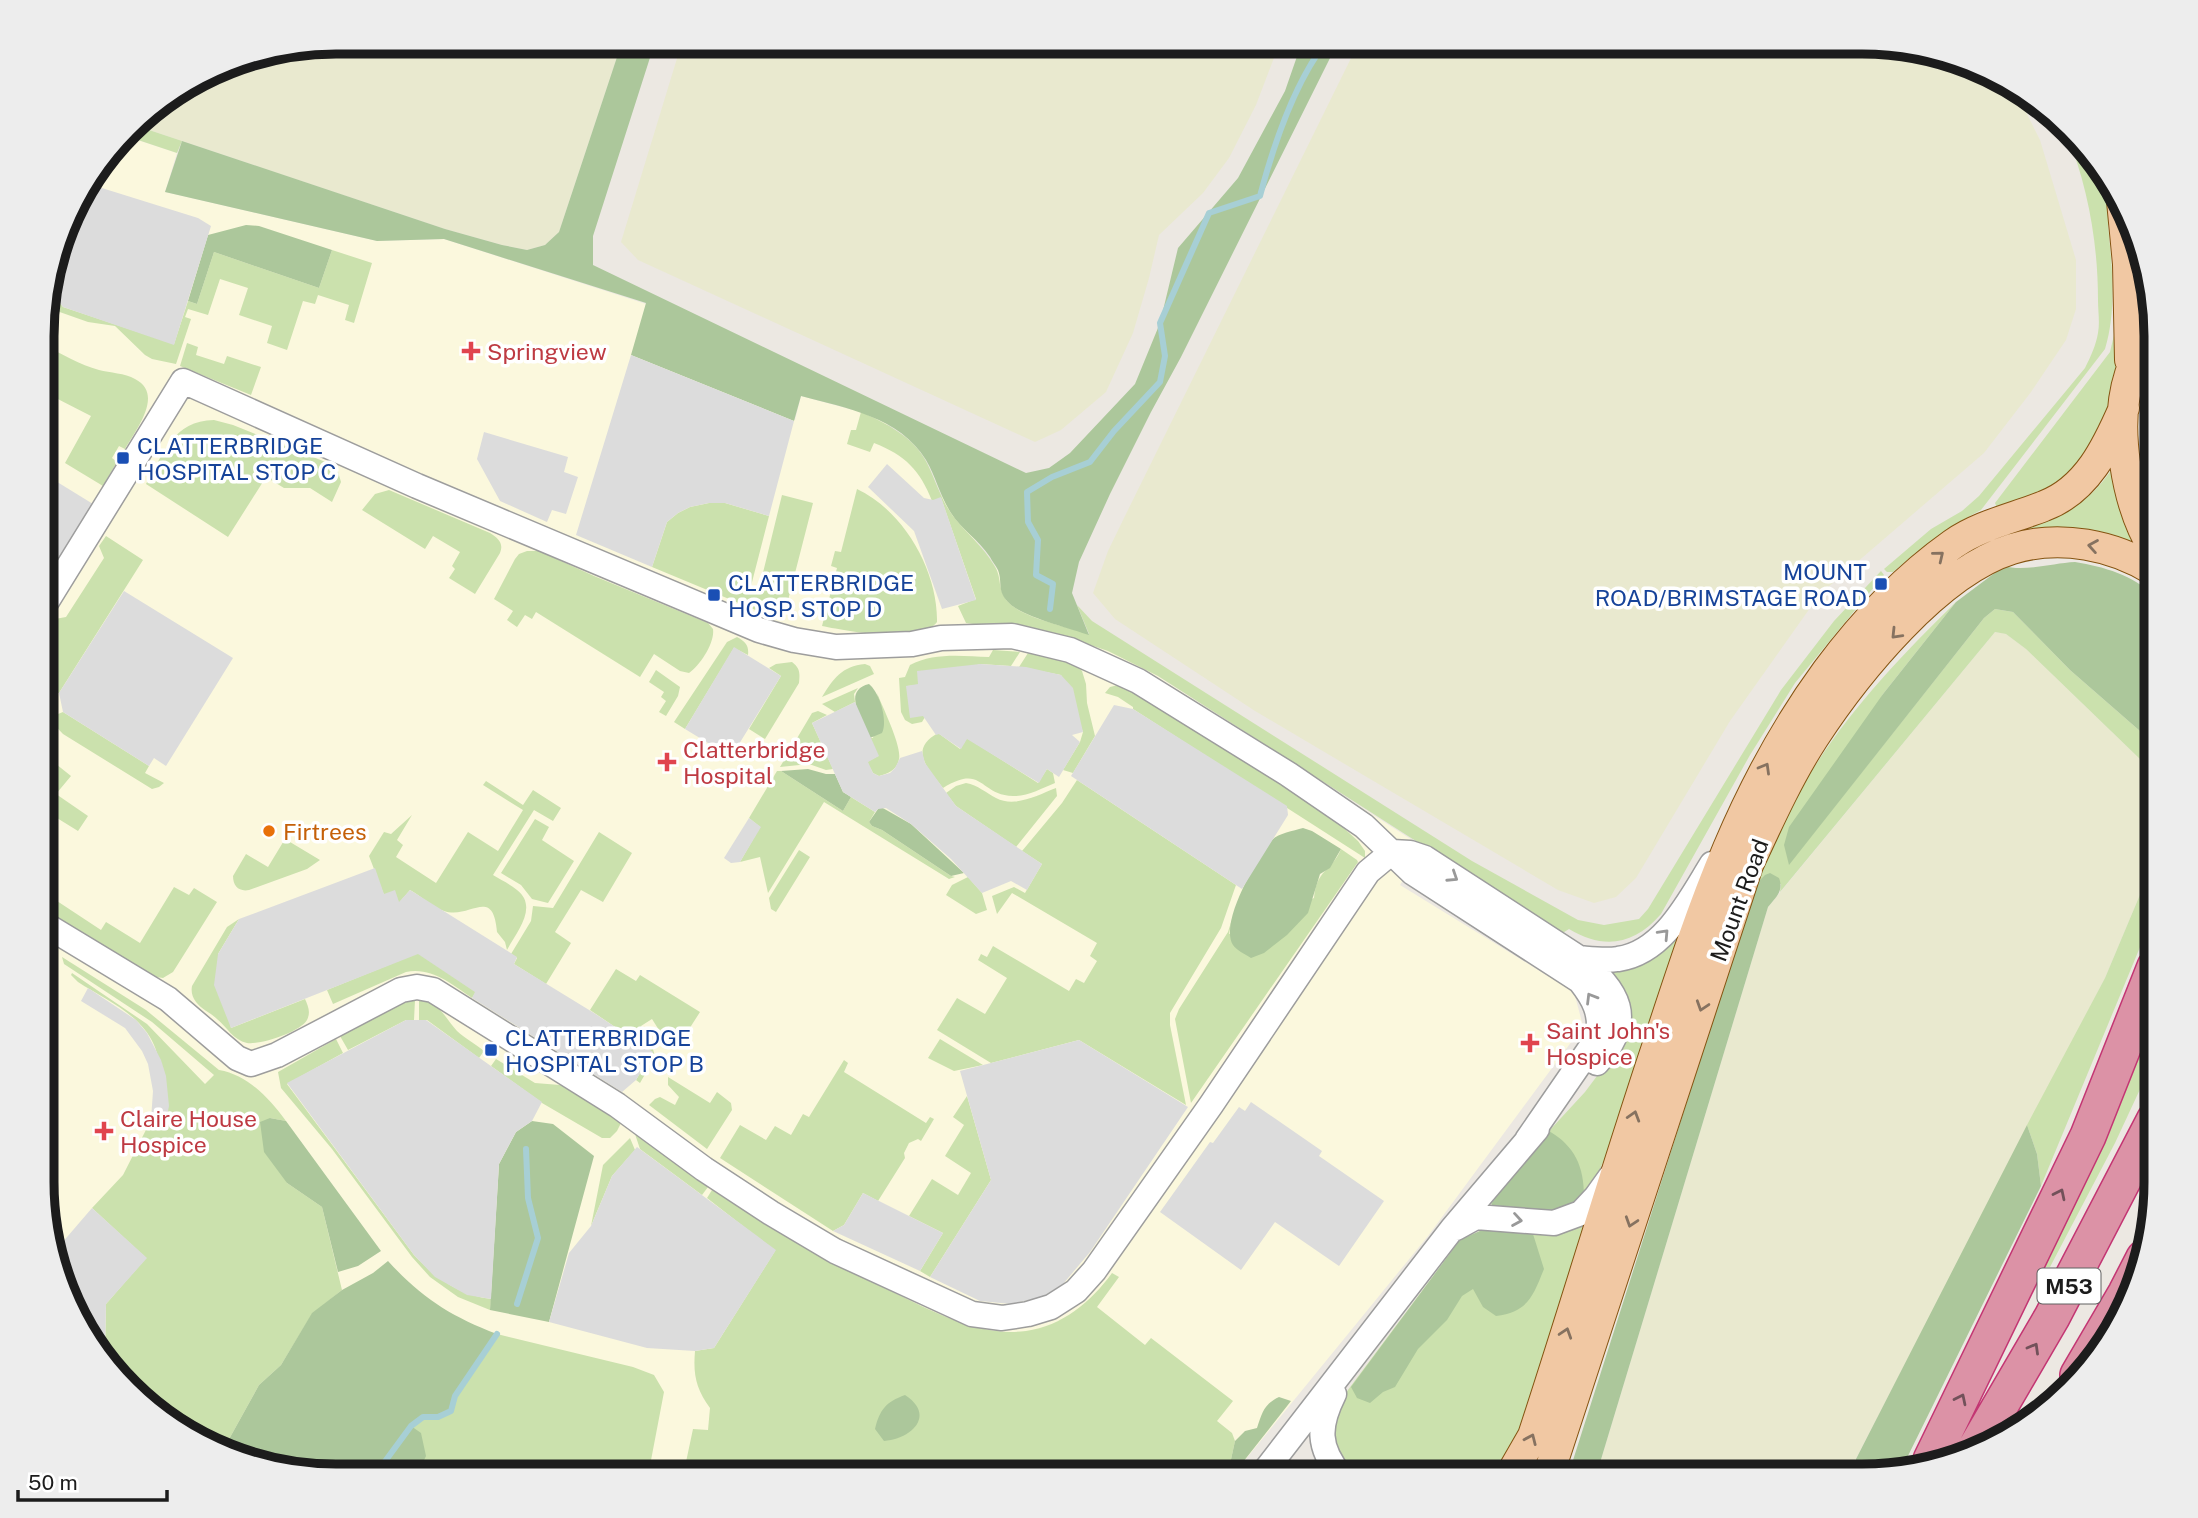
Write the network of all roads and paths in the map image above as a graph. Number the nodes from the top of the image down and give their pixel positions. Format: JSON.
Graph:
{"nodes":[{"id":1,"x":2125,"y":237,"type":"edge"},
{"id":2,"x":2144,"y":343,"type":"edge"},
{"id":3,"x":2129,"y":374,"type":"junction"},
{"id":4,"x":2124,"y":408,"type":"junction"},
{"id":5,"x":2144,"y":530,"type":"edge"},
{"id":6,"x":2144,"y":564,"type":"edge"},
{"id":7,"x":54,"y":590,"type":"edge"},
{"id":8,"x":1734,"y":829,"type":"junction"},
{"id":9,"x":1392,"y":852,"type":"junction"},
{"id":10,"x":54,"y":931,"type":"edge"},
{"id":11,"x":1579,"y":958,"type":"junction"},
{"id":12,"x":2144,"y":995,"type":"edge"},
{"id":13,"x":1527,"y":1140,"type":"junction"},
{"id":14,"x":2144,"y":1140,"type":"edge"},
{"id":15,"x":1620,"y":1164,"type":"junction"},
{"id":16,"x":1452,"y":1229,"type":"junction"},
{"id":17,"x":1346,"y":1368,"type":"junction"},
{"id":18,"x":1983,"y":1437,"type":"edge"},
{"id":19,"x":1934,"y":1454,"type":"edge"},
{"id":20,"x":1270,"y":1464,"type":"edge"},
{"id":21,"x":1332,"y":1464,"type":"edge"},
{"id":22,"x":1517,"y":1464,"type":"edge"},
{"id":23,"x":1552,"y":1464,"type":"edge"}],
"edges":[{"from":1,"to":3,"type":"main road"},
{"from":2,"to":3,"type":"main road"},
{"from":3,"to":4,"type":"main road"},
{"from":4,"to":5,"type":"main road"},
{"from":8,"to":4,"type":"main road","name":"Mount Road","one_way":true},
{"from":6,"to":23,"type":"main road","name":"Mount Road","one_way":true},
{"from":7,"to":9,"type":"street"},
{"from":11,"to":8,"type":"street","name":"Mount Road","one_way":true},
{"from":15,"to":8,"type":"main road","name":"Mount Road","one_way":true},
{"from":9,"to":10,"type":"street"},
{"from":9,"to":11,"type":"street","one_way":true},
{"from":13,"to":9,"type":"street","one_way":true},
{"from":11,"to":13,"type":"street"},
{"from":19,"to":12,"type":"highway","one_way":true},
{"from":13,"to":16,"type":"street"},
{"from":18,"to":14,"type":"highway","number":"M53","one_way":true},
{"from":16,"to":15,"type":"street","one_way":true},
{"from":22,"to":15,"type":"main road","name":"Mount Road","one_way":true},
{"from":16,"to":17,"type":"street"},
{"from":17,"to":20,"type":"street"},
{"from":17,"to":21,"type":"street"}]}
